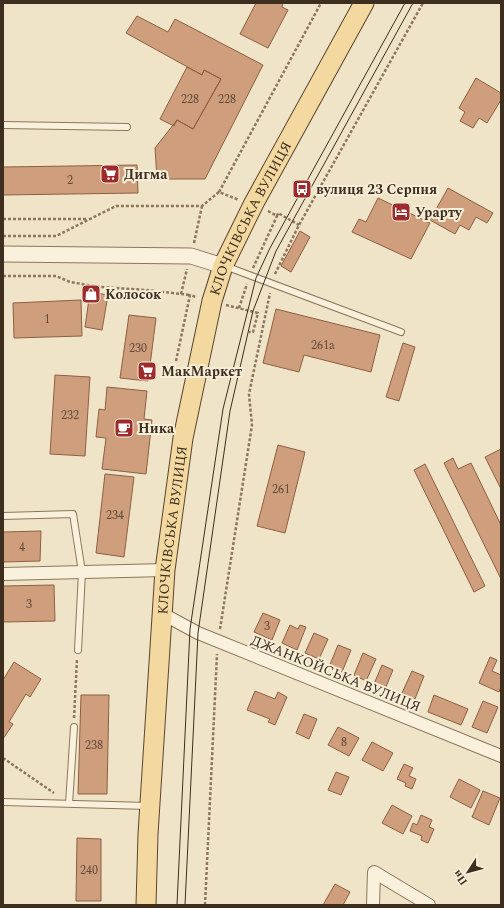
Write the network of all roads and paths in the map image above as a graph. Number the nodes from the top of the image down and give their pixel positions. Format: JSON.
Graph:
{"nodes":[{"id":1,"x":321,"y":3,"type":"edge"},
{"id":2,"x":364,"y":3,"type":"edge"},
{"id":3,"x":423,"y":3,"type":"edge"},
{"id":4,"x":3,"y":125,"type":"edge"},
{"id":5,"x":127,"y":127,"type":"dead end"},
{"id":6,"x":219,"y":192,"type":"junction"},
{"id":7,"x":254,"y":203,"type":"junction"},
{"id":8,"x":277,"y":216,"type":"junction"},
{"id":9,"x":3,"y":219,"type":"edge"},
{"id":10,"x":87,"y":219,"type":"junction"},
{"id":11,"x":299,"y":225,"type":"junction"},
{"id":12,"x":3,"y":236,"type":"edge"},
{"id":13,"x":3,"y":254,"type":"edge"},
{"id":14,"x":223,"y":266,"type":"junction"},
{"id":15,"x":250,"y":275,"type":"junction"},
{"id":16,"x":3,"y":276,"type":"edge"},
{"id":17,"x":100,"y":282,"type":"dead end"},
{"id":18,"x":273,"y":284,"type":"junction"},
{"id":19,"x":100,"y":287,"type":"junction"},
{"id":20,"x":190,"y":295,"type":"dead end"},
{"id":21,"x":239,"y":308,"type":"dead end"},
{"id":22,"x":258,"y":313,"type":"dead end"},
{"id":23,"x":265,"y":315,"type":"junction"},
{"id":24,"x":401,"y":332,"type":"dead end"},
{"id":25,"x":3,"y":516,"type":"edge"},
{"id":26,"x":165,"y":570,"type":"junction"},
{"id":27,"x":82,"y":572,"type":"junction"},
{"id":28,"x":3,"y":574,"type":"edge"},
{"id":29,"x":161,"y":613,"type":"junction"},
{"id":30,"x":218,"y":641,"type":"junction"},
{"id":31,"x":78,"y":650,"type":"joint"},
{"id":32,"x":74,"y":727,"type":"joint"},
{"id":33,"x":501,"y":756,"type":"edge"},
{"id":34,"x":3,"y":758,"type":"edge"},
{"id":35,"x":3,"y":802,"type":"edge"},
{"id":36,"x":69,"y":804,"type":"junction"},
{"id":37,"x":150,"y":806,"type":"junction"},
{"id":38,"x":146,"y":905,"type":"edge"},
{"id":39,"x":205,"y":905,"type":"edge"},
{"id":40,"x":373,"y":905,"type":"edge"},
{"id":41,"x":429,"y":905,"type":"edge"}],
"edges":[{"from":1,"to":6,"type":"path"},
{"from":2,"to":7,"type":"main road","name":"КЛОЧКІВСЬКА ВУЛИЦЯ"},
{"from":3,"to":11,"type":"path"},
{"from":4,"to":5,"type":"lane"},
{"from":6,"to":7,"type":"path"},
{"from":6,"to":10,"type":"path"},
{"from":7,"to":8,"type":"path"},
{"from":7,"to":14,"type":"main road","name":"КЛОЧКІВСЬКА ВУЛИЦЯ"},
{"from":8,"to":11,"type":"path"},
{"from":8,"to":15,"type":"path"},
{"from":9,"to":10,"type":"path"},
{"from":10,"to":12,"type":"path"},
{"from":11,"to":18,"type":"path"},
{"from":13,"to":14,"type":"street"},
{"from":14,"to":15,"type":"lane"},
{"from":14,"to":26,"type":"main road","name":"КЛОЧКІВСЬКА ВУЛИЦЯ"},
{"from":15,"to":18,"type":"lane"},
{"from":15,"to":21,"type":"path"},
{"from":16,"to":19,"type":"path"},
{"from":17,"to":19,"type":"path"},
{"from":18,"to":23,"type":"path"},
{"from":18,"to":24,"type":"lane"},
{"from":19,"to":20,"type":"path"},
{"from":22,"to":23,"type":"path"},
{"from":23,"to":30,"type":"path"},
{"from":25,"to":27,"type":"lane"},
{"from":26,"to":27,"type":"street"},
{"from":26,"to":29,"type":"main road","name":"КЛОЧКІВСЬКА ВУЛИЦЯ"},
{"from":27,"to":28,"type":"street"},
{"from":27,"to":31,"type":"lane"},
{"from":29,"to":30,"type":"street","name":"ДЖАНКОЙСЬКА ВУЛИЦЯ"},
{"from":29,"to":37,"type":"main road","name":"КЛОЧКІВСЬКА ВУЛИЦЯ"},
{"from":30,"to":33,"type":"street","name":"ДЖАНКОЙСЬКА ВУЛИЦЯ"},
{"from":30,"to":39,"type":"path"},
{"from":31,"to":32,"type":"path"},
{"from":32,"to":36,"type":"lane"},
{"from":34,"to":36,"type":"path"},
{"from":35,"to":36,"type":"lane"},
{"from":36,"to":37,"type":"lane"},
{"from":37,"to":38,"type":"main road","name":"КЛОЧКІВСЬКА ВУЛИЦЯ"},
{"from":40,"to":41,"type":"street"}]}
